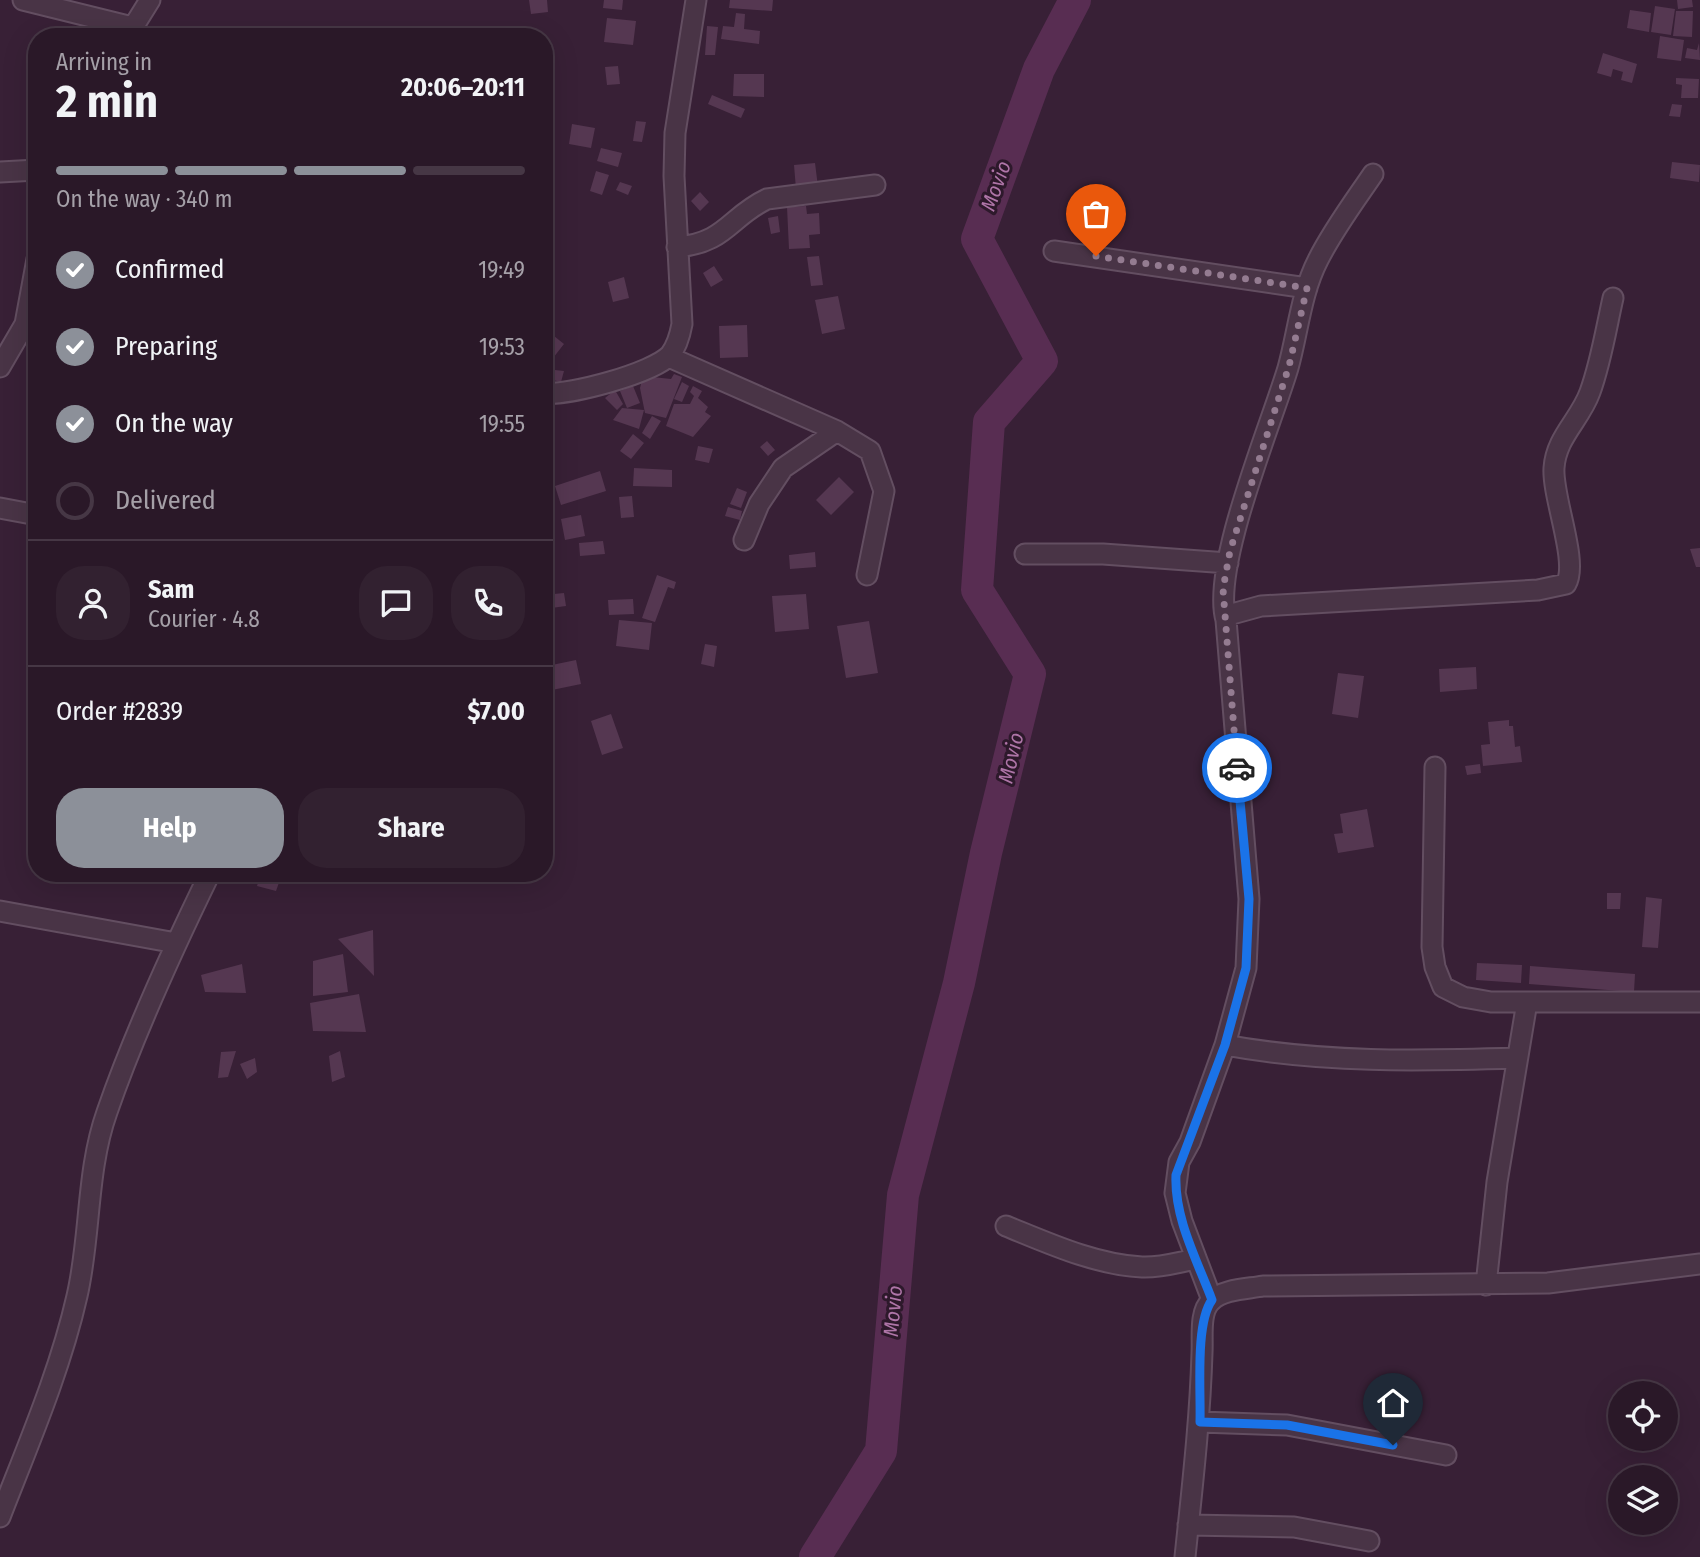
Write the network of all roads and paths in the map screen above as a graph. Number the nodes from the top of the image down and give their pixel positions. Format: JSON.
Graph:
{"nodes":[{"id":1,"x":23,"y":0,"type":"edge"},
{"id":2,"x":150,"y":0,"type":"edge"},
{"id":3,"x":696,"y":0,"type":"edge"},
{"id":4,"x":116,"y":28,"type":"edge"},
{"id":5,"x":132,"y":28,"type":"edge"},
{"id":6,"x":28,"y":170,"type":"edge"},
{"id":7,"x":0,"y":172,"type":"edge"},
{"id":8,"x":1373,"y":174,"type":"dead end"},
{"id":9,"x":875,"y":185,"type":"dead end"},
{"id":10,"x":677,"y":247,"type":"junction"},
{"id":11,"x":1054,"y":251,"type":"dead end"},
{"id":12,"x":1307,"y":288,"type":"junction"},
{"id":13,"x":1613,"y":298,"type":"dead end"},
{"id":14,"x":28,"y":308,"type":"edge"},
{"id":15,"x":668,"y":356,"type":"junction"},
{"id":16,"x":0,"y":368,"type":"edge"},
{"id":17,"x":553,"y":393,"type":"edge"},
{"id":18,"x":837,"y":431,"type":"junction"},
{"id":19,"x":0,"y":508,"type":"edge"},
{"id":20,"x":28,"y":513,"type":"edge"},
{"id":21,"x":744,"y":540,"type":"dead end"},
{"id":22,"x":1025,"y":554,"type":"dead end"},
{"id":23,"x":1227,"y":563,"type":"junction"},
{"id":24,"x":867,"y":575,"type":"dead end"},
{"id":25,"x":1226,"y":620,"type":"junction"},
{"id":26,"x":1435,"y":767,"type":"dead end"},
{"id":27,"x":206,"y":882,"type":"edge"},
{"id":28,"x":0,"y":911,"type":"edge"},
{"id":29,"x":176,"y":943,"type":"junction"},
{"id":30,"x":1527,"y":1002,"type":"junction"},
{"id":31,"x":1700,"y":1002,"type":"edge"},
{"id":32,"x":1225,"y":1045,"type":"junction"},
{"id":33,"x":1517,"y":1058,"type":"junction"},
{"id":34,"x":1006,"y":1226,"type":"dead end"},
{"id":35,"x":1196,"y":1259,"type":"junction"},
{"id":36,"x":1700,"y":1264,"type":"edge"},
{"id":37,"x":1486,"y":1285,"type":"junction"},
{"id":38,"x":1212,"y":1300,"type":"junction"},
{"id":39,"x":1200,"y":1422,"type":"junction"},
{"id":40,"x":1446,"y":1455,"type":"dead end"},
{"id":41,"x":0,"y":1517,"type":"edge"},
{"id":42,"x":1188,"y":1525,"type":"junction"},
{"id":43,"x":1369,"y":1541,"type":"dead end"},
{"id":44,"x":1185,"y":1557,"type":"edge"}],
"edges":[{"from":1,"to":4,"type":"street"},
{"from":2,"to":5,"type":"street"},
{"from":3,"to":10,"type":"street"},
{"from":6,"to":7,"type":"street"},
{"from":8,"to":12,"type":"street"},
{"from":9,"to":10,"type":"street"},
{"from":10,"to":15,"type":"street"},
{"from":11,"to":12,"type":"street"},
{"from":12,"to":23,"type":"street"},
{"from":13,"to":25,"type":"street"},
{"from":14,"to":16,"type":"street"},
{"from":15,"to":17,"type":"street"},
{"from":15,"to":18,"type":"street"},
{"from":18,"to":21,"type":"street"},
{"from":18,"to":24,"type":"street"},
{"from":19,"to":20,"type":"street"},
{"from":22,"to":23,"type":"street"},
{"from":23,"to":25,"type":"street"},
{"from":25,"to":32,"type":"street"},
{"from":26,"to":30,"type":"street"},
{"from":27,"to":29,"type":"street"},
{"from":28,"to":29,"type":"street"},
{"from":29,"to":41,"type":"street"},
{"from":30,"to":31,"type":"street"},
{"from":30,"to":33,"type":"street"},
{"from":32,"to":33,"type":"street"},
{"from":32,"to":35,"type":"street"},
{"from":33,"to":37,"type":"street"},
{"from":34,"to":35,"type":"street"},
{"from":35,"to":38,"type":"street"},
{"from":36,"to":37,"type":"street"},
{"from":37,"to":38,"type":"street"},
{"from":38,"to":39,"type":"street"},
{"from":39,"to":40,"type":"street"},
{"from":39,"to":42,"type":"street"},
{"from":42,"to":43,"type":"street"},
{"from":42,"to":44,"type":"street"}]}
